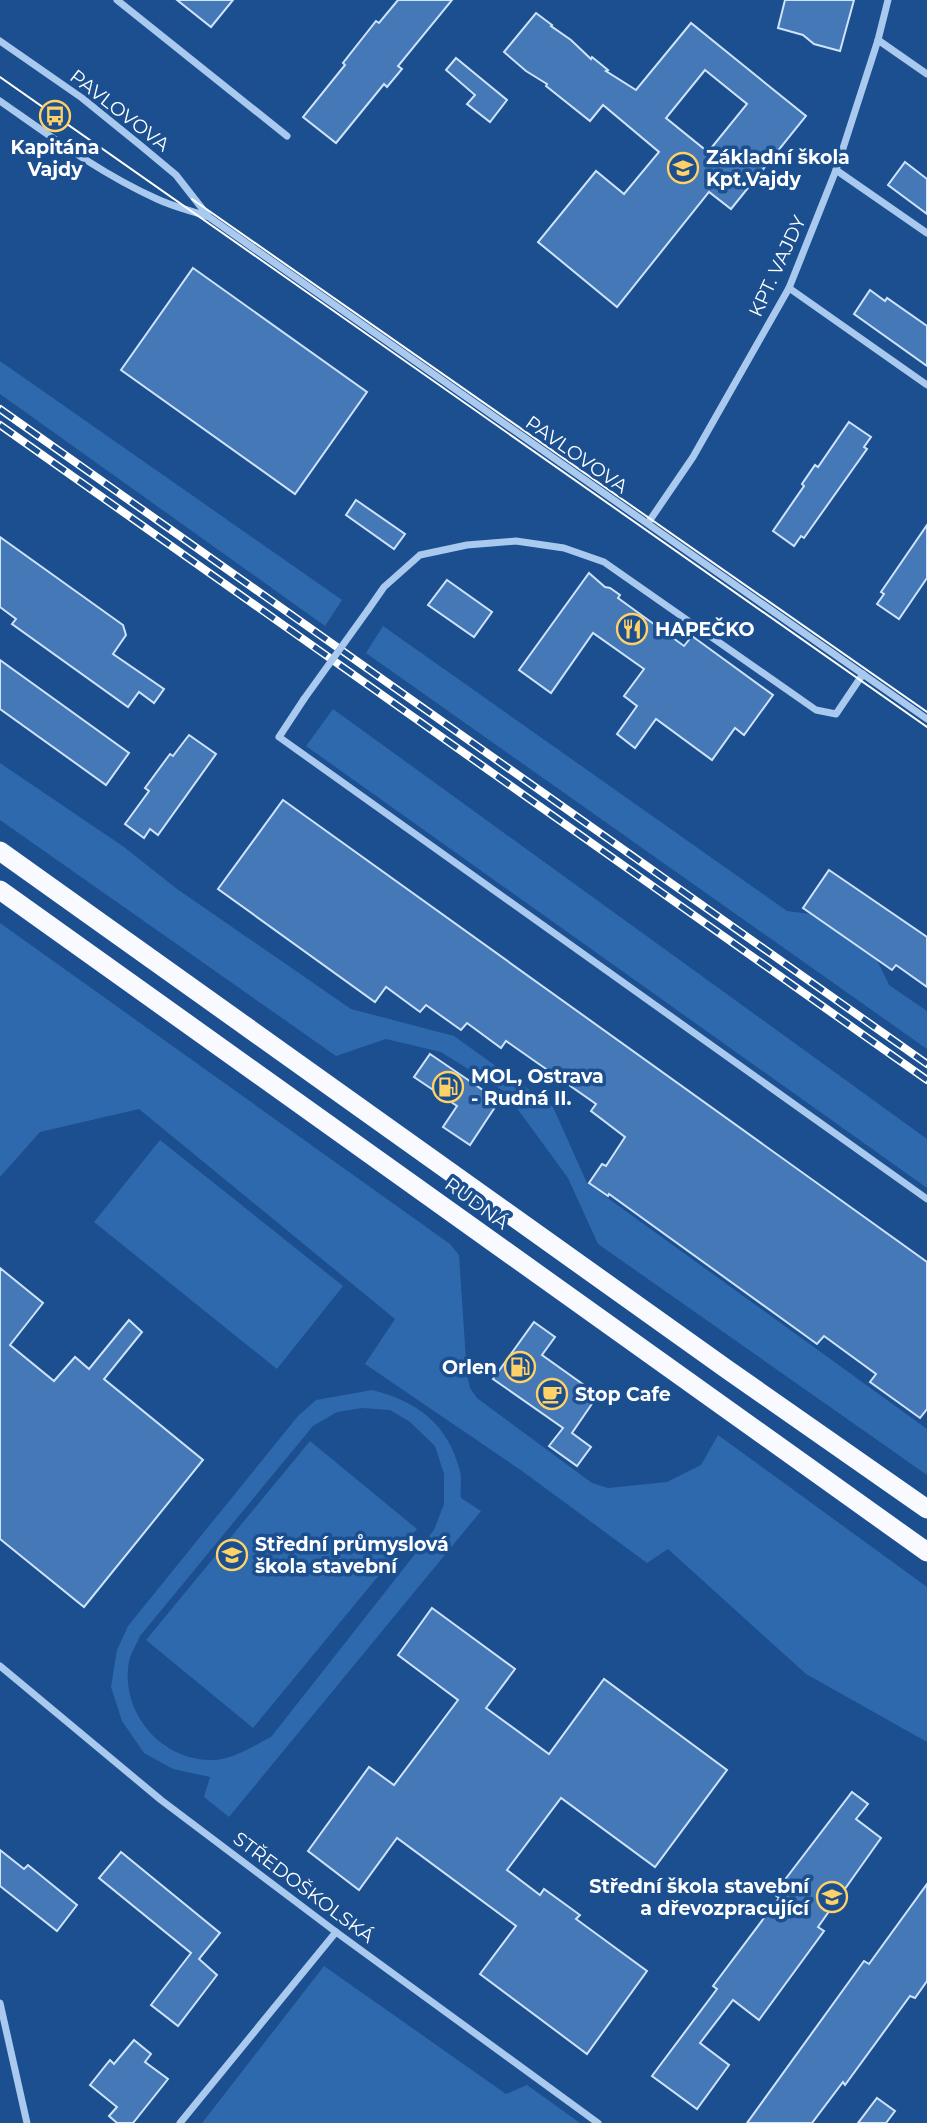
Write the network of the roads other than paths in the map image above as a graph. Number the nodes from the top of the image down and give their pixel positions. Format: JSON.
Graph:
{"nodes":[{"id":1,"x":117,"y":0,"type":"edge"},
{"id":2,"x":888,"y":0,"type":"edge"},
{"id":3,"x":878,"y":40,"type":"junction"},
{"id":4,"x":0,"y":41,"type":"edge"},
{"id":5,"x":927,"y":74,"type":"edge"},
{"id":6,"x":0,"y":101,"type":"edge"},
{"id":7,"x":287,"y":136,"type":"dead end"},
{"id":8,"x":836,"y":170,"type":"junction"},
{"id":9,"x":209,"y":217,"type":"junction"},
{"id":10,"x":927,"y":233,"type":"edge"},
{"id":11,"x":789,"y":288,"type":"junction"},
{"id":12,"x":927,"y":385,"type":"edge"},
{"id":13,"x":648,"y":523,"type":"junction"},
{"id":14,"x":863,"y":674,"type":"junction"},
{"id":15,"x":927,"y":719,"type":"edge"},
{"id":16,"x":0,"y":851,"type":"edge"},
{"id":17,"x":0,"y":890,"type":"edge"},
{"id":18,"x":927,"y":1199,"type":"edge"},
{"id":19,"x":927,"y":1509,"type":"edge"},
{"id":20,"x":927,"y":1552,"type":"edge"},
{"id":21,"x":0,"y":1666,"type":"edge"},
{"id":22,"x":336,"y":1932,"type":"junction"},
{"id":23,"x":0,"y":2003,"type":"edge"},
{"id":24,"x":27,"y":2123,"type":"edge"},
{"id":25,"x":180,"y":2123,"type":"edge"},
{"id":26,"x":598,"y":2123,"type":"edge"}],
"edges":[{"from":1,"to":7,"type":"street"},
{"from":2,"to":3,"type":"street","name":"KPT. VAJDY"},
{"from":3,"to":5,"type":"street"},
{"from":3,"to":8,"type":"street","name":"KPT. VAJDY"},
{"from":4,"to":9,"type":"street","name":"PAVLOVOVA"},
{"from":6,"to":9,"type":"street","name":"PAVLOVOVA"},
{"from":8,"to":10,"type":"street"},
{"from":8,"to":11,"type":"street","name":"KPT. VAJDY"},
{"from":9,"to":13,"type":"street","name":"PAVLOVOVA"},
{"from":11,"to":12,"type":"street"},
{"from":11,"to":13,"type":"street","name":"KPT. VAJDY"},
{"from":13,"to":14,"type":"street","name":"PAVLOVOVA"},
{"from":14,"to":15,"type":"street","name":"PAVLOVOVA"},
{"from":14,"to":18,"type":"street","bridge":true},
{"from":16,"to":19,"type":"highway","name":"RUDNÁ"},
{"from":17,"to":20,"type":"highway","name":"RUDNÁ"},
{"from":21,"to":22,"type":"street","name":"STŘEDOŠKOLSKÁ"},
{"from":22,"to":25,"type":"street"},
{"from":22,"to":26,"type":"street","name":"STŘEDOŠKOLSKÁ"},
{"from":23,"to":24,"type":"street"}]}
